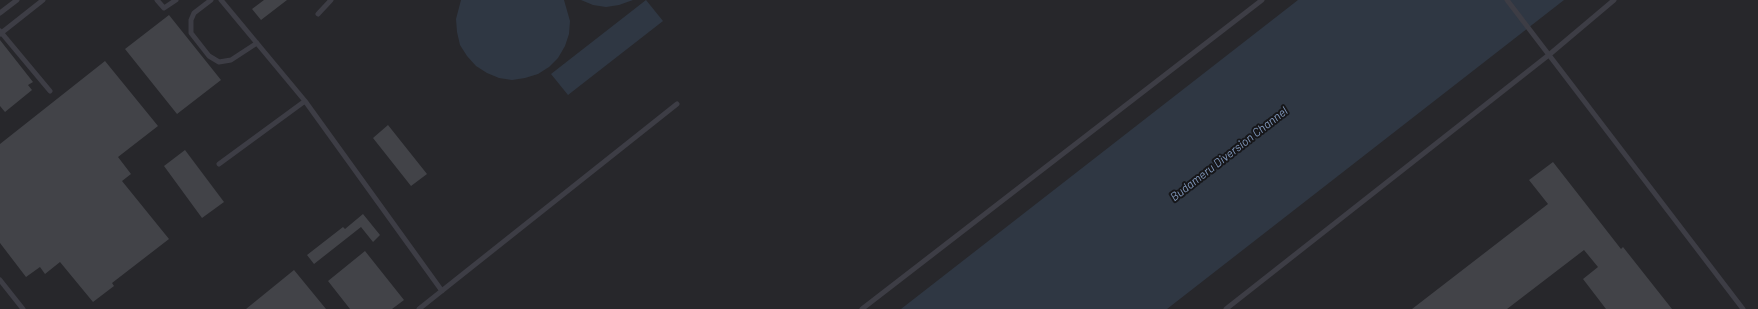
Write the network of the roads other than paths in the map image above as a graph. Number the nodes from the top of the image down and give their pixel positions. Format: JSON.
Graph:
{"nodes":[{"id":1,"x":15,"y":0,"type":"edge"},
{"id":2,"x":43,"y":0,"type":"edge"},
{"id":3,"x":158,"y":0,"type":"edge"},
{"id":4,"x":176,"y":0,"type":"edge"},
{"id":5,"x":211,"y":0,"type":"edge"},
{"id":6,"x":221,"y":0,"type":"edge"},
{"id":7,"x":331,"y":0,"type":"edge"},
{"id":8,"x":1262,"y":0,"type":"edge"},
{"id":9,"x":1507,"y":0,"type":"edge"},
{"id":10,"x":1614,"y":0,"type":"edge"},
{"id":11,"x":0,"y":13,"type":"edge"},
{"id":12,"x":318,"y":14,"type":"dead end"},
{"id":13,"x":1,"y":33,"type":"edge"},
{"id":14,"x":257,"y":43,"type":"junction"},
{"id":15,"x":1550,"y":54,"type":"junction"},
{"id":16,"x":50,"y":91,"type":"dead end"},
{"id":17,"x":305,"y":101,"type":"junction"},
{"id":18,"x":677,"y":104,"type":"dead end"},
{"id":19,"x":219,"y":164,"type":"dead end"},
{"id":20,"x":0,"y":280,"type":"edge"},
{"id":21,"x":442,"y":291,"type":"junction"},
{"id":22,"x":23,"y":309,"type":"edge"},
{"id":23,"x":419,"y":309,"type":"edge"},
{"id":24,"x":862,"y":309,"type":"edge"},
{"id":25,"x":1226,"y":309,"type":"edge"},
{"id":26,"x":1743,"y":309,"type":"edge"}],
"edges":[{"from":1,"to":11,"type":"lane"},
{"from":2,"to":13,"type":"lane"},
{"from":3,"to":4,"type":"lane"},
{"from":5,"to":14,"type":"lane"},
{"from":6,"to":14,"type":"lane"},
{"from":7,"to":12,"type":"lane"},
{"from":8,"to":24,"type":"lane"},
{"from":9,"to":15,"type":"lane"},
{"from":10,"to":15,"type":"lane"},
{"from":13,"to":16,"type":"lane"},
{"from":14,"to":17,"type":"lane"},
{"from":15,"to":25,"type":"lane"},
{"from":15,"to":26,"type":"lane"},
{"from":17,"to":19,"type":"lane"},
{"from":17,"to":21,"type":"lane"},
{"from":18,"to":21,"type":"lane"},
{"from":20,"to":22,"type":"lane"},
{"from":21,"to":23,"type":"lane"}]}
